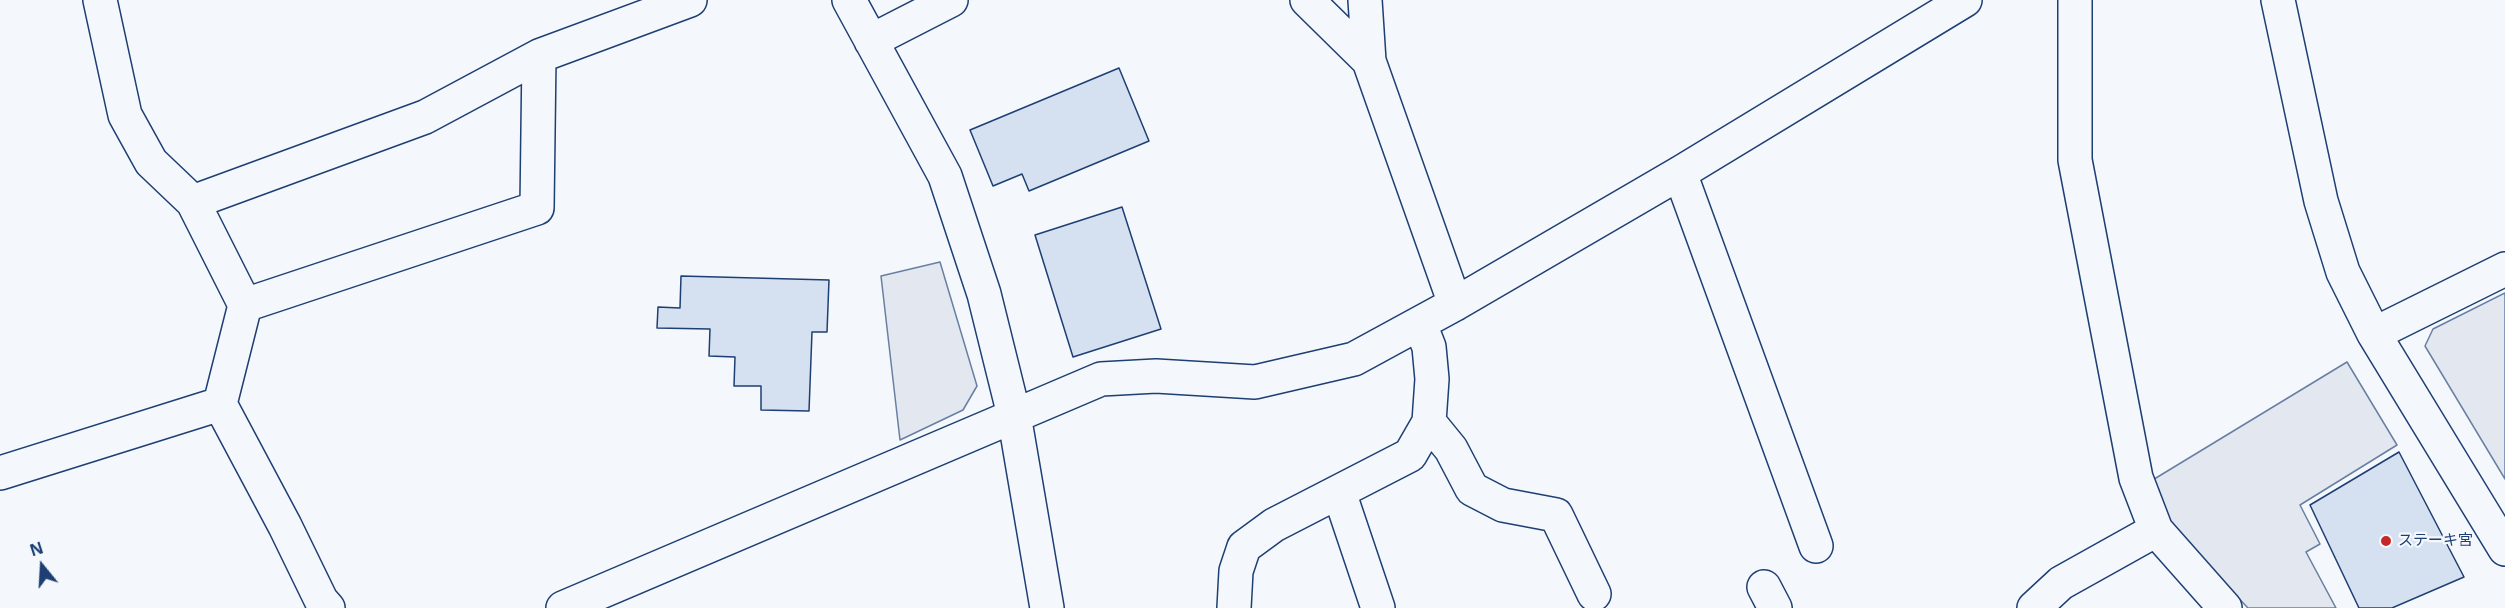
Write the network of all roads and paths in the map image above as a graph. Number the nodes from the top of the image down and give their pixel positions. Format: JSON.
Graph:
{"nodes":[{"id":1,"x":100,"y":0,"type":"edge"},
{"id":2,"x":690,"y":0,"type":"edge"},
{"id":3,"x":849,"y":0,"type":"edge"},
{"id":4,"x":951,"y":0,"type":"edge"},
{"id":5,"x":1307,"y":0,"type":"edge"},
{"id":6,"x":1365,"y":0,"type":"edge"},
{"id":7,"x":1965,"y":0,"type":"edge"},
{"id":8,"x":2075,"y":0,"type":"edge"},
{"id":9,"x":2278,"y":0,"type":"edge"},
{"id":10,"x":871,"y":41,"type":"junction"},
{"id":11,"x":538,"y":56,"type":"junction"},
{"id":12,"x":1369,"y":61,"type":"junction"},
{"id":13,"x":1680,"y":173,"type":"junction"},
{"id":14,"x":193,"y":202,"type":"junction"},
{"id":15,"x":2505,"y":269,"type":"edge"},
{"id":16,"x":1455,"y":304,"type":"junction"},
{"id":17,"x":245,"y":305,"type":"junction"},
{"id":18,"x":1420,"y":324,"type":"junction"},
{"id":19,"x":2374,"y":334,"type":"junction"},
{"id":20,"x":220,"y":404,"type":"junction"},
{"id":21,"x":1014,"y":415,"type":"junction"},
{"id":22,"x":1429,"y":422,"type":"junction"},
{"id":23,"x":0,"y":473,"type":"edge"},
{"id":24,"x":1339,"y":492,"type":"junction"},
{"id":25,"x":2156,"y":530,"type":"junction"},
{"id":26,"x":1816,"y":546,"type":"dead end"},
{"id":27,"x":2505,"y":549,"type":"edge"},
{"id":28,"x":1594,"y":594,"type":"dead end"},
{"id":29,"x":328,"y":608,"type":"edge"},
{"id":30,"x":563,"y":608,"type":"edge"},
{"id":31,"x":1047,"y":608,"type":"edge"},
{"id":32,"x":1234,"y":608,"type":"edge"},
{"id":33,"x":1378,"y":608,"type":"edge"},
{"id":34,"x":2034,"y":608,"type":"edge"},
{"id":35,"x":2225,"y":608,"type":"edge"}],
"edges":[{"from":1,"to":14,"type":"street"},
{"from":2,"to":11,"type":"street"},
{"from":3,"to":10,"type":"street"},
{"from":4,"to":10,"type":"street"},
{"from":5,"to":12,"type":"street"},
{"from":6,"to":12,"type":"street"},
{"from":7,"to":13,"type":"street"},
{"from":8,"to":25,"type":"street"},
{"from":9,"to":19,"type":"street"},
{"from":10,"to":21,"type":"street"},
{"from":11,"to":14,"type":"street"},
{"from":11,"to":17,"type":"street"},
{"from":12,"to":16,"type":"street"},
{"from":13,"to":16,"type":"street"},
{"from":13,"to":26,"type":"street"},
{"from":14,"to":17,"type":"street"},
{"from":15,"to":19,"type":"street"},
{"from":16,"to":18,"type":"street"},
{"from":17,"to":20,"type":"street"},
{"from":18,"to":21,"type":"street"},
{"from":18,"to":22,"type":"street"},
{"from":19,"to":27,"type":"street"},
{"from":20,"to":23,"type":"street"},
{"from":20,"to":29,"type":"street"},
{"from":21,"to":30,"type":"street"},
{"from":21,"to":31,"type":"street"},
{"from":22,"to":24,"type":"street"},
{"from":22,"to":28,"type":"street"},
{"from":24,"to":32,"type":"street"},
{"from":24,"to":33,"type":"street"},
{"from":25,"to":34,"type":"street"},
{"from":25,"to":35,"type":"street"}]}
